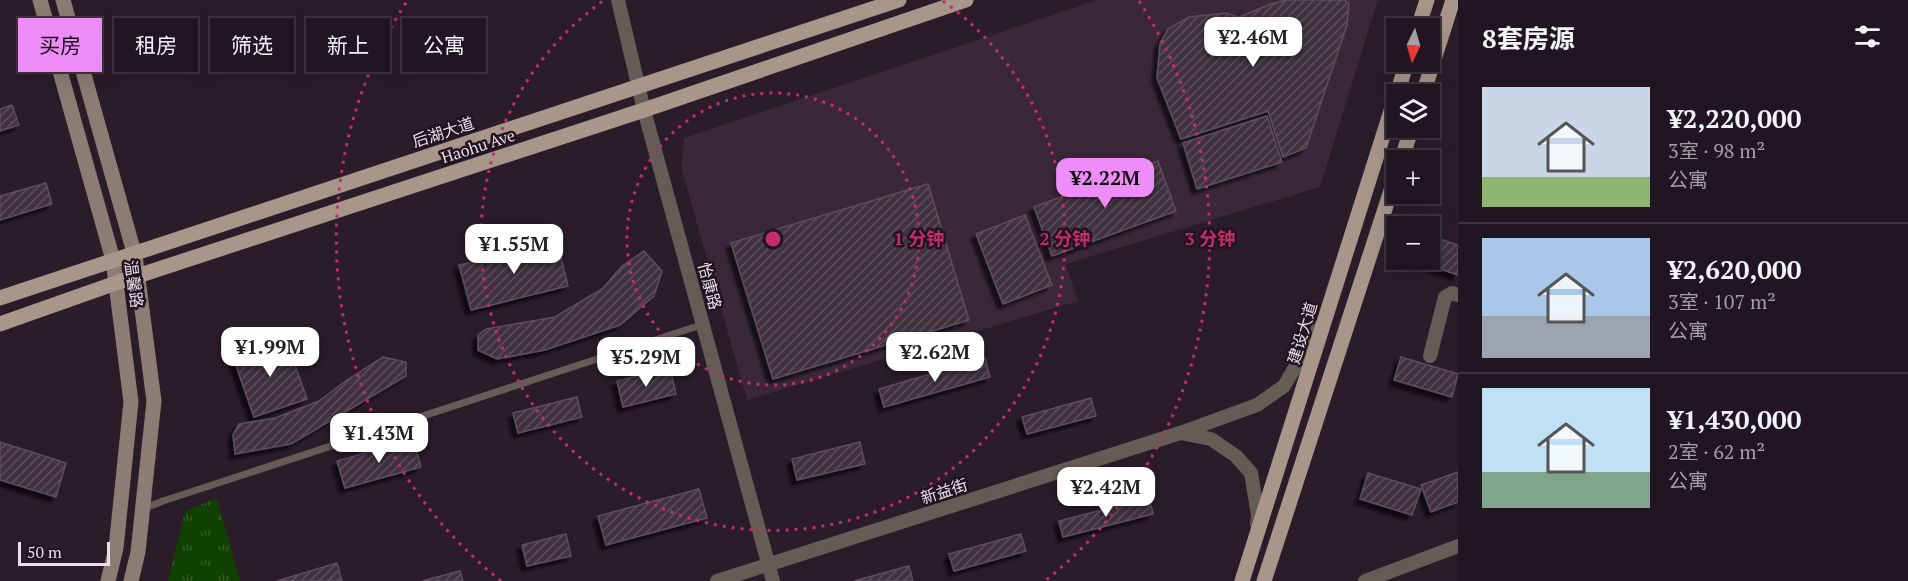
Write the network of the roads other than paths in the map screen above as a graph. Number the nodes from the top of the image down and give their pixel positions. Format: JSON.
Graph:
{"nodes":[{"id":1,"x":40,"y":0,"type":"edge"},
{"id":2,"x":63,"y":0,"type":"edge"},
{"id":3,"x":618,"y":0,"type":"edge"},
{"id":4,"x":899,"y":0,"type":"edge"},
{"id":5,"x":966,"y":0,"type":"edge"},
{"id":6,"x":1426,"y":0,"type":"edge"},
{"id":7,"x":1453,"y":0,"type":"edge"},
{"id":8,"x":1421,"y":18,"type":"edge"},
{"id":9,"x":1426,"y":84,"type":"edge"},
{"id":10,"x":639,"y":86,"type":"junction"},
{"id":11,"x":644,"y":110,"type":"junction"},
{"id":12,"x":1386,"y":130,"type":"edge"},
{"id":13,"x":1387,"y":204,"type":"edge"},
{"id":14,"x":134,"y":253,"type":"junction"},
{"id":15,"x":113,"y":260,"type":"junction"},
{"id":16,"x":138,"y":276,"type":"junction"},
{"id":17,"x":116,"y":284,"type":"junction"},
{"id":18,"x":1458,"y":295,"type":"edge"},
{"id":19,"x":0,"y":298,"type":"edge"},
{"id":20,"x":1328,"y":313,"type":"junction"},
{"id":21,"x":0,"y":324,"type":"edge"},
{"id":22,"x":704,"y":324,"type":"junction"},
{"id":23,"x":1430,"y":356,"type":"dead end"},
{"id":24,"x":1180,"y":433,"type":"junction"},
{"id":25,"x":143,"y":510,"type":"junction"},
{"id":26,"x":1458,"y":546,"type":"edge"},
{"id":27,"x":1254,"y":548,"type":"junction"},
{"id":28,"x":768,"y":565,"type":"junction"},
{"id":29,"x":108,"y":581,"type":"edge"},
{"id":30,"x":131,"y":581,"type":"edge"},
{"id":31,"x":717,"y":581,"type":"edge"},
{"id":32,"x":772,"y":581,"type":"edge"},
{"id":33,"x":1242,"y":581,"type":"edge"},
{"id":34,"x":1264,"y":581,"type":"edge"},
{"id":35,"x":1365,"y":581,"type":"edge"}],
"edges":[{"from":1,"to":15,"type":"main road","name":"温馨路"},
{"from":2,"to":14,"type":"main road","name":"温馨路"},
{"from":3,"to":10,"type":"street","name":"怡康路"},
{"from":4,"to":10,"type":"main road","name":"后湖大道"},
{"from":5,"to":11,"type":"main road","name":"Haohu Ave"},
{"from":6,"to":8,"type":"main road"},
{"from":7,"to":9,"type":"main road"},
{"from":10,"to":11,"type":"street","name":"怡康路"},
{"from":10,"to":14,"type":"main road","name":"后湖大道"},
{"from":11,"to":16,"type":"main road","name":"Haohu Ave"},
{"from":11,"to":22,"type":"street","name":"怡康路"},
{"from":12,"to":20,"type":"main road","name":"建设大道"},
{"from":13,"to":34,"type":"main road"},
{"from":14,"to":15,"type":"main road","name":"后湖大道"},
{"from":14,"to":16,"type":"main road","name":"温馨路"},
{"from":15,"to":17,"type":"main road","name":"温馨路"},
{"from":15,"to":19,"type":"main road","name":"后湖大道"},
{"from":16,"to":17,"type":"main road","name":"Haohu Ave"},
{"from":16,"to":25,"type":"main road","name":"温馨路"},
{"from":17,"to":21,"type":"main road","name":"Haohu Ave"},
{"from":17,"to":29,"type":"main road","name":"温馨路"},
{"from":18,"to":23,"type":"street"},
{"from":20,"to":24,"type":"street","name":"新益街"},
{"from":20,"to":27,"type":"main road","name":"建设大道"},
{"from":22,"to":25,"type":"lane"},
{"from":22,"to":28,"type":"street","name":"怡康路"},
{"from":24,"to":27,"type":"street"},
{"from":24,"to":28,"type":"street","name":"新益街"},
{"from":25,"to":30,"type":"main road","name":"温馨路"},
{"from":26,"to":35,"type":"street"},
{"from":27,"to":33,"type":"main road","name":"建设大道"},
{"from":28,"to":31,"type":"street","name":"新益街"},
{"from":28,"to":32,"type":"street","name":"怡康路"}]}
